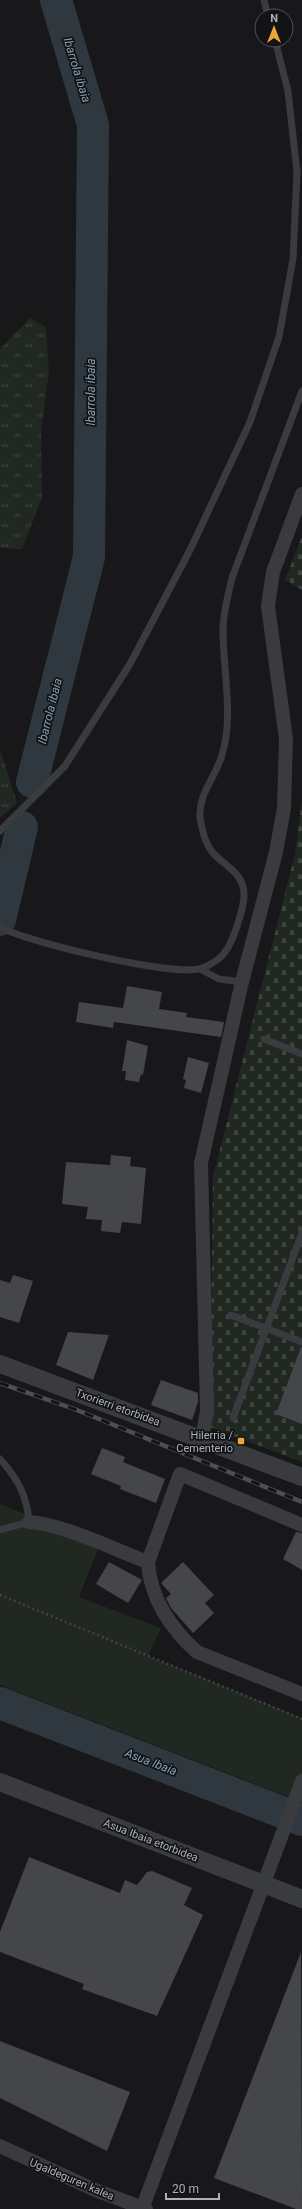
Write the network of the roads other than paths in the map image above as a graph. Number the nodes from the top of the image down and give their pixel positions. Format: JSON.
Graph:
{"nodes":[{"id":1,"x":276,"y":48,"type":"edge"},
{"id":2,"x":302,"y":392,"type":"edge"},
{"id":3,"x":302,"y":494,"type":"edge"},
{"id":4,"x":0,"y":831,"type":"edge"},
{"id":5,"x":0,"y":928,"type":"edge"},
{"id":6,"x":200,"y":969,"type":"junction"},
{"id":7,"x":242,"y":982,"type":"junction"},
{"id":8,"x":264,"y":1039,"type":"dead end"},
{"id":9,"x":302,"y":1054,"type":"edge"},
{"id":10,"x":302,"y":1233,"type":"edge"},
{"id":11,"x":231,"y":1315,"type":"dead end"},
{"id":12,"x":266,"y":1329,"type":"junction"},
{"id":13,"x":302,"y":1342,"type":"edge"},
{"id":14,"x":0,"y":1364,"type":"edge"},
{"id":15,"x":233,"y":1418,"type":"dead end"},
{"id":16,"x":202,"y":1438,"type":"junction"},
{"id":17,"x":0,"y":1459,"type":"edge"},
{"id":18,"x":302,"y":1477,"type":"edge"},
{"id":19,"x":30,"y":1522,"type":"junction"},
{"id":20,"x":302,"y":1525,"type":"edge"},
{"id":21,"x":0,"y":1530,"type":"edge"},
{"id":22,"x":148,"y":1562,"type":"junction"},
{"id":23,"x":302,"y":1694,"type":"edge"},
{"id":24,"x":0,"y":1782,"type":"edge"},
{"id":25,"x":301,"y":1784,"type":"edge"},
{"id":26,"x":263,"y":1884,"type":"junction"},
{"id":27,"x":302,"y":1899,"type":"edge"},
{"id":28,"x":0,"y":2146,"type":"edge"},
{"id":29,"x":143,"y":2209,"type":"edge"}],
"edges":[{"from":1,"to":4,"type":"lane"},
{"from":2,"to":6,"type":"lane"},
{"from":3,"to":7,"type":"street"},
{"from":5,"to":6,"type":"lane"},
{"from":6,"to":7,"type":"lane"},
{"from":7,"to":16,"type":"street"},
{"from":8,"to":9,"type":"lane"},
{"from":10,"to":12,"type":"lane"},
{"from":11,"to":12,"type":"lane"},
{"from":12,"to":13,"type":"lane"},
{"from":12,"to":15,"type":"lane"},
{"from":14,"to":16,"type":"street","name":"Txorierri etorbidea"},
{"from":16,"to":18,"type":"street","name":"Txorierri etorbidea"},
{"from":17,"to":19,"type":"lane"},
{"from":19,"to":21,"type":"lane"},
{"from":19,"to":22,"type":"street"},
{"from":20,"to":22,"type":"street"},
{"from":22,"to":23,"type":"street"},
{"from":24,"to":26,"type":"street","name":"Asua Ibaia etorbidea"},
{"from":25,"to":26,"type":"street"},
{"from":26,"to":27,"type":"street","name":"Asua Ibaia etorbidea"},
{"from":26,"to":29,"type":"street"},
{"from":28,"to":29,"type":"street","name":"Ugaldeguren kalea"}]}
